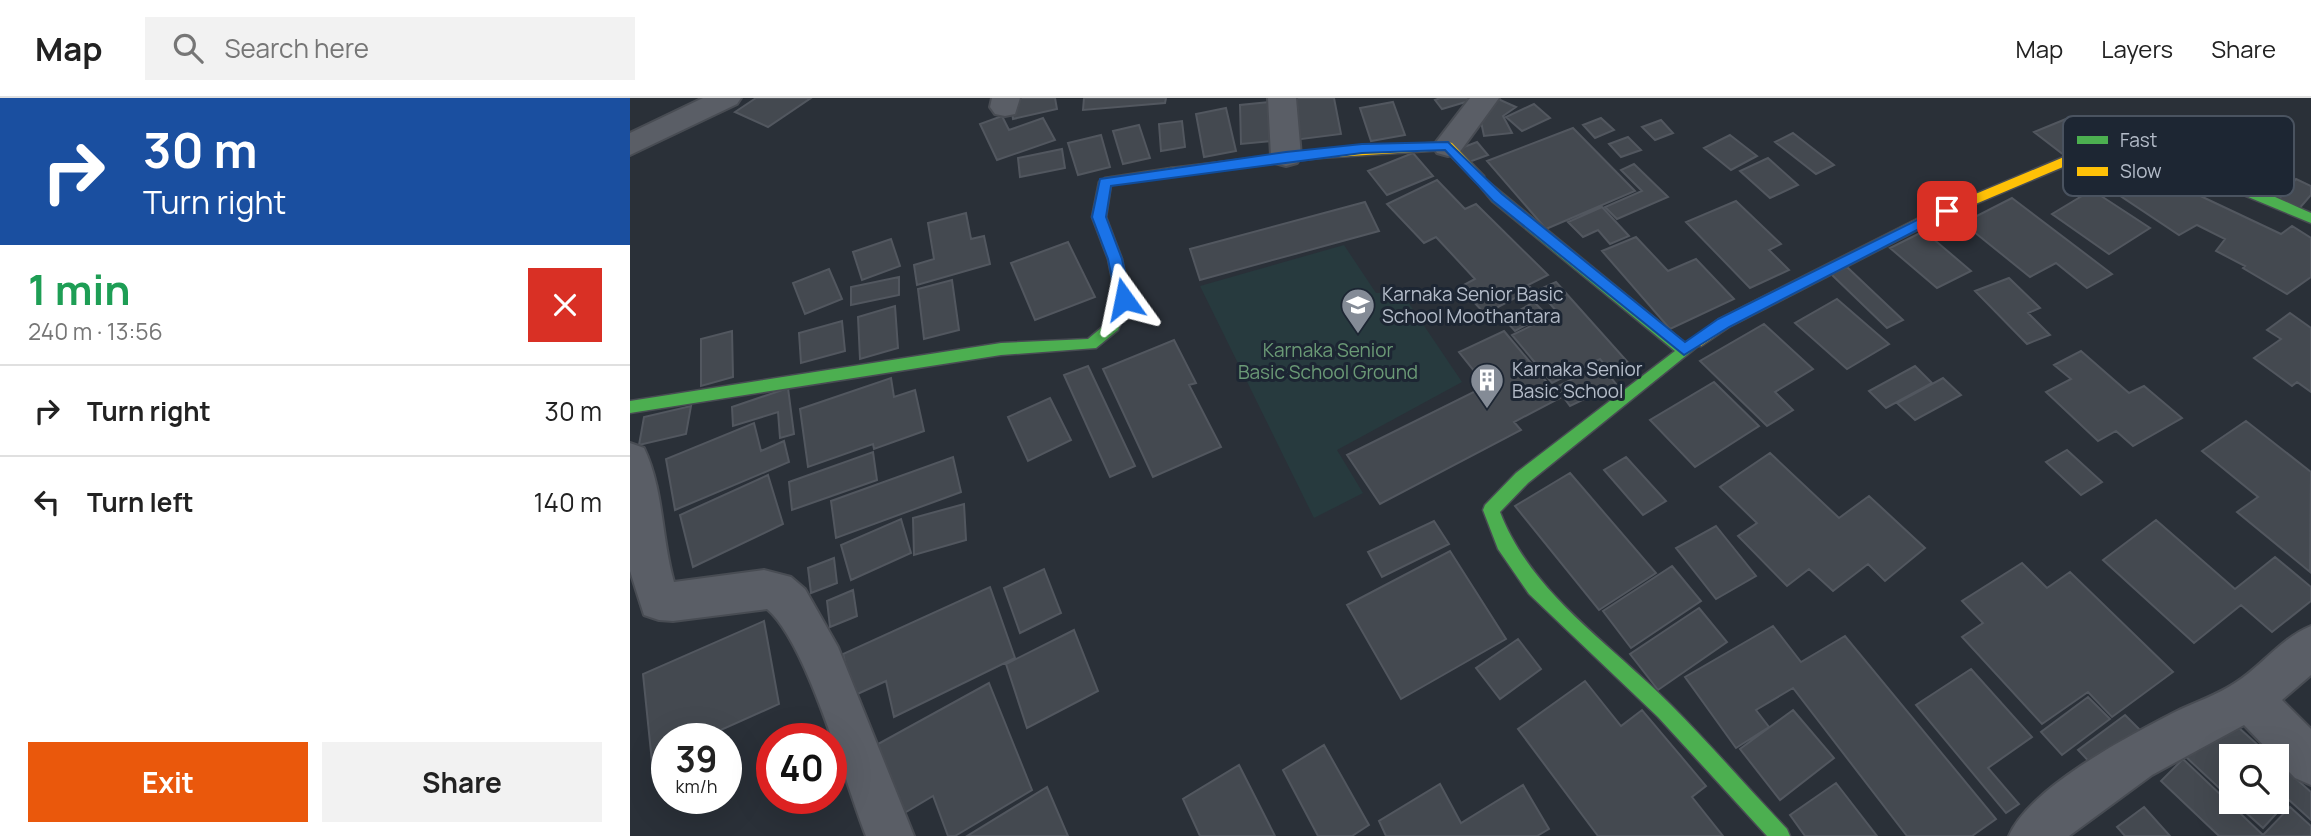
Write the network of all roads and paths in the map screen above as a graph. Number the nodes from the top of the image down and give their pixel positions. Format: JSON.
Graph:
{"nodes":[{"id":1,"x":727,"y":98,"type":"edge"},
{"id":2,"x":1282,"y":98,"type":"edge"},
{"id":3,"x":1485,"y":98,"type":"edge"},
{"id":4,"x":630,"y":145,"type":"edge"},
{"id":5,"x":1448,"y":146,"type":"junction"},
{"id":6,"x":1286,"y":156,"type":"junction"},
{"id":7,"x":2063,"y":162,"type":"edge"},
{"id":8,"x":2259,"y":196,"type":"edge"},
{"id":9,"x":2311,"y":218,"type":"edge"},
{"id":10,"x":1684,"y":350,"type":"junction"},
{"id":11,"x":630,"y":407,"type":"edge"},
{"id":12,"x":630,"y":459,"type":"edge"},
{"id":13,"x":2311,"y":647,"type":"edge"},
{"id":14,"x":2250,"y":699,"type":"junction"},
{"id":15,"x":2311,"y":762,"type":"edge"},
{"id":16,"x":890,"y":836,"type":"edge"},
{"id":17,"x":1780,"y":836,"type":"edge"},
{"id":18,"x":2033,"y":836,"type":"edge"}],
"edges":[{"from":1,"to":4,"type":"street"},
{"from":2,"to":6,"type":"street"},
{"from":3,"to":5,"type":"street"},
{"from":5,"to":6,"type":"street"},
{"from":5,"to":10,"type":"street"},
{"from":6,"to":11,"type":"street"},
{"from":7,"to":10,"type":"street"},
{"from":8,"to":9,"type":"street"},
{"from":10,"to":17,"type":"street"},
{"from":12,"to":16,"type":"street"},
{"from":13,"to":14,"type":"street"},
{"from":14,"to":15,"type":"street"},
{"from":14,"to":18,"type":"street"}]}
